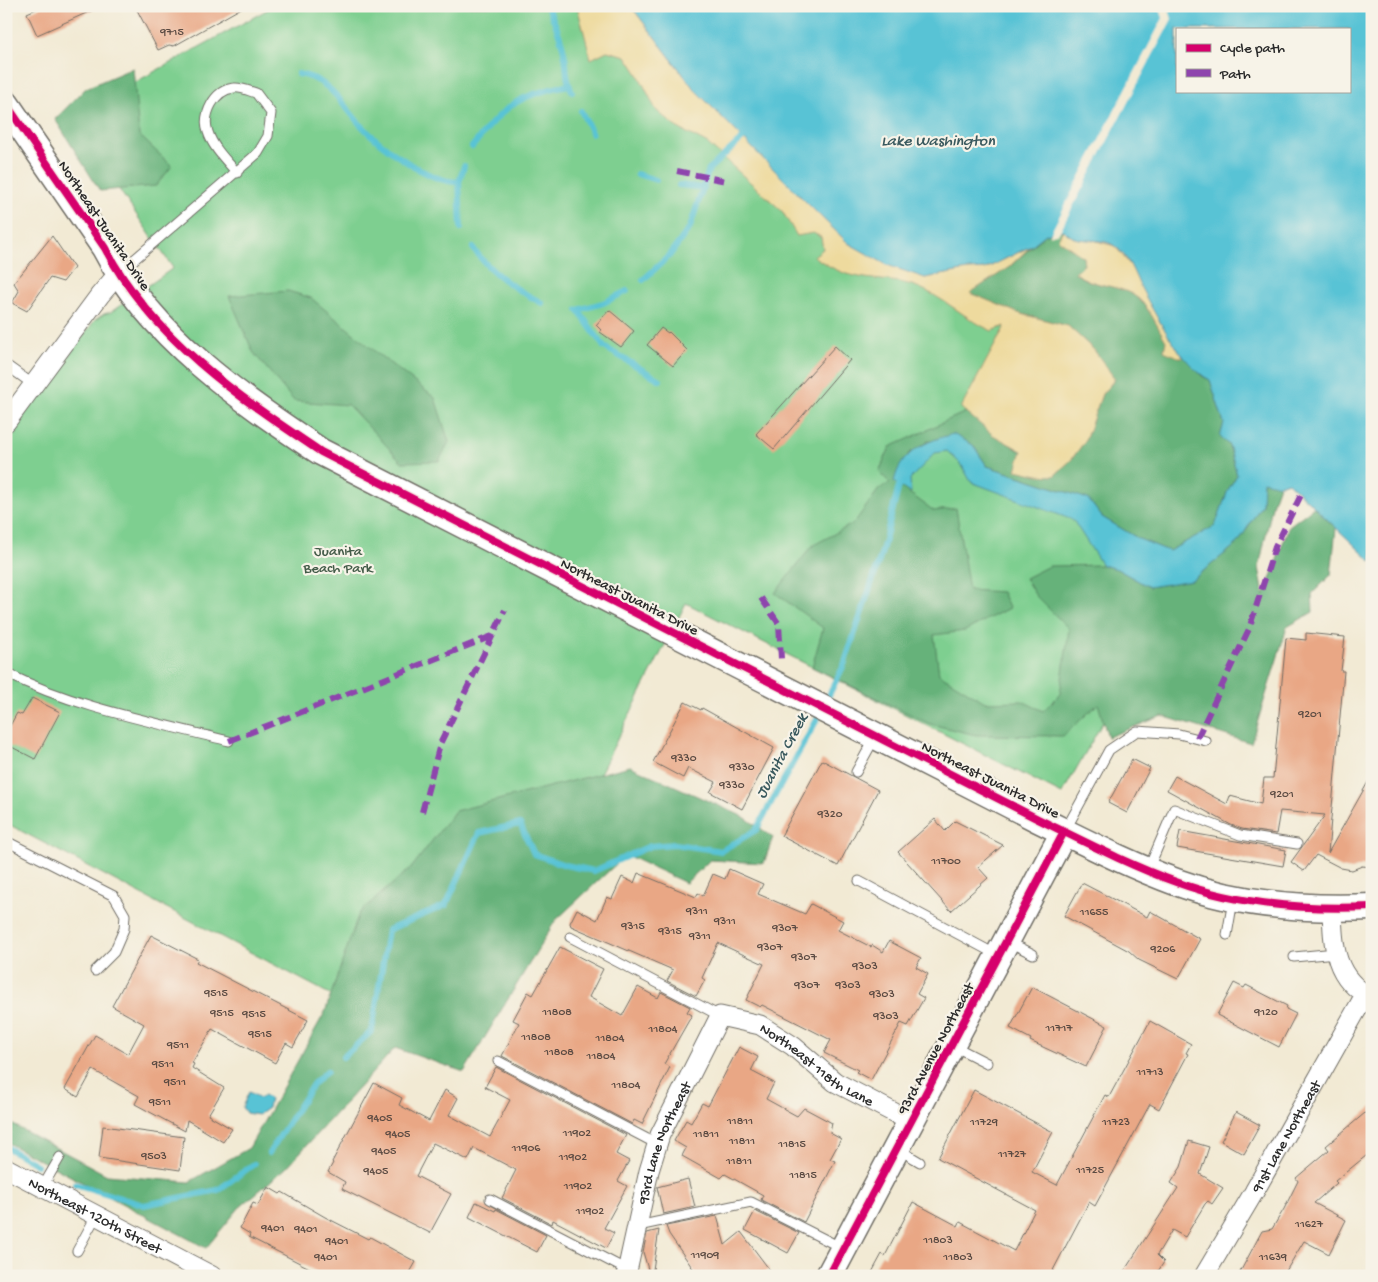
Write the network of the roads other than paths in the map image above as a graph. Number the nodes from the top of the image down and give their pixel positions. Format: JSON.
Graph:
{"nodes":[{"id":1,"x":6,"y":104,"type":"edge"},
{"id":2,"x":237,"y":174,"type":"junction"},
{"id":3,"x":118,"y":274,"type":"junction"},
{"id":4,"x":6,"y":365,"type":"edge"},
{"id":5,"x":34,"y":385,"type":"junction"},
{"id":6,"x":9,"y":425,"type":"edge"},
{"id":7,"x":6,"y":673,"type":"edge"},
{"id":8,"x":876,"y":736,"type":"junction"},
{"id":9,"x":229,"y":741,"type":"dead end"},
{"id":10,"x":1206,"y":741,"type":"dead end"},
{"id":11,"x":856,"y":772,"type":"dead end"},
{"id":12,"x":1064,"y":832,"type":"junction"},
{"id":13,"x":6,"y":841,"type":"edge"},
{"id":14,"x":1296,"y":844,"type":"dead end"},
{"id":15,"x":1148,"y":870,"type":"junction"},
{"id":16,"x":860,"y":881,"type":"dead end"},
{"id":17,"x":1233,"y":897,"type":"junction"},
{"id":18,"x":1372,"y":907,"type":"edge"},
{"id":19,"x":1332,"y":908,"type":"junction"},
{"id":20,"x":1227,"y":935,"type":"dead end"},
{"id":21,"x":570,"y":937,"type":"dead end"},
{"id":22,"x":1003,"y":949,"type":"junction"},
{"id":23,"x":1336,"y":952,"type":"junction"},
{"id":24,"x":1033,"y":954,"type":"dead end"},
{"id":25,"x":1294,"y":957,"type":"dead end"},
{"id":26,"x":95,"y":971,"type":"dead end"},
{"id":27,"x":1368,"y":996,"type":"edge"},
{"id":28,"x":720,"y":1016,"type":"junction"},
{"id":29,"x":953,"y":1045,"type":"junction"},
{"id":30,"x":498,"y":1061,"type":"dead end"},
{"id":31,"x":987,"y":1063,"type":"dead end"},
{"id":32,"x":912,"y":1122,"type":"junction"},
{"id":33,"x":657,"y":1144,"type":"junction"},
{"id":34,"x":60,"y":1157,"type":"dead end"},
{"id":35,"x":6,"y":1168,"type":"edge"},
{"id":36,"x":42,"y":1188,"type":"junction"},
{"id":37,"x":490,"y":1199,"type":"dead end"},
{"id":38,"x":96,"y":1216,"type":"junction"},
{"id":39,"x":638,"y":1226,"type":"junction"},
{"id":40,"x":844,"y":1249,"type":"junction"},
{"id":41,"x":77,"y":1251,"type":"dead end"},
{"id":42,"x":627,"y":1273,"type":"edge"},
{"id":43,"x":212,"y":1276,"type":"edge"},
{"id":44,"x":830,"y":1276,"type":"edge"},
{"id":45,"x":1204,"y":1276,"type":"edge"}],
"edges":[{"from":1,"to":3,"type":"main road","name":"Northeast Juanita Drive"},
{"from":2,"to":2,"type":"lane"},
{"from":2,"to":3,"type":"lane"},
{"from":3,"to":5,"type":"street"},
{"from":3,"to":8,"type":"main road","name":"Northeast Juanita Drive"},
{"from":4,"to":5,"type":"lane"},
{"from":5,"to":6,"type":"street"},
{"from":7,"to":9,"type":"lane"},
{"from":8,"to":11,"type":"lane"},
{"from":8,"to":12,"type":"main road","name":"Northeast Juanita Drive"},
{"from":10,"to":12,"type":"lane"},
{"from":12,"to":15,"type":"main road","name":"Northeast Juanita Drive"},
{"from":12,"to":22,"type":"main road","name":"93rd Avenue Northeast"},
{"from":13,"to":26,"type":"lane"},
{"from":14,"to":15,"type":"lane"},
{"from":15,"to":17,"type":"main road","name":"Northeast Juanita Drive"},
{"from":16,"to":22,"type":"lane"},
{"from":17,"to":19,"type":"main road","name":"Northeast Juanita Drive"},
{"from":17,"to":20,"type":"lane"},
{"from":18,"to":19,"type":"main road","name":"Northeast Juanita Drive"},
{"from":19,"to":23,"type":"street"},
{"from":21,"to":28,"type":"lane"},
{"from":22,"to":24,"type":"lane"},
{"from":22,"to":29,"type":"main road","name":"93rd Avenue Northeast"},
{"from":23,"to":25,"type":"lane"},
{"from":23,"to":27,"type":"street"},
{"from":27,"to":45,"type":"street","name":"91st Lane Northeast"},
{"from":28,"to":32,"type":"street","name":"Northeast 118th Lane"},
{"from":28,"to":33,"type":"street","name":"93rd Lane Northeast"},
{"from":29,"to":31,"type":"lane"},
{"from":29,"to":32,"type":"main road","name":"93rd Avenue Northeast"},
{"from":30,"to":33,"type":"lane"},
{"from":32,"to":40,"type":"main road","name":"93rd Avenue Northeast"},
{"from":33,"to":39,"type":"street","name":"93rd Lane Northeast"},
{"from":34,"to":36,"type":"lane"},
{"from":35,"to":36,"type":"street","name":"Northeast 120th Street"},
{"from":36,"to":38,"type":"street","name":"Northeast 120th Street"},
{"from":37,"to":42,"type":"lane"},
{"from":38,"to":41,"type":"lane"},
{"from":38,"to":43,"type":"street","name":"Northeast 120th Street"},
{"from":39,"to":40,"type":"lane"},
{"from":39,"to":42,"type":"street","name":"93rd Lane Northeast"},
{"from":40,"to":44,"type":"main road","name":"93rd Avenue Northeast"}]}
